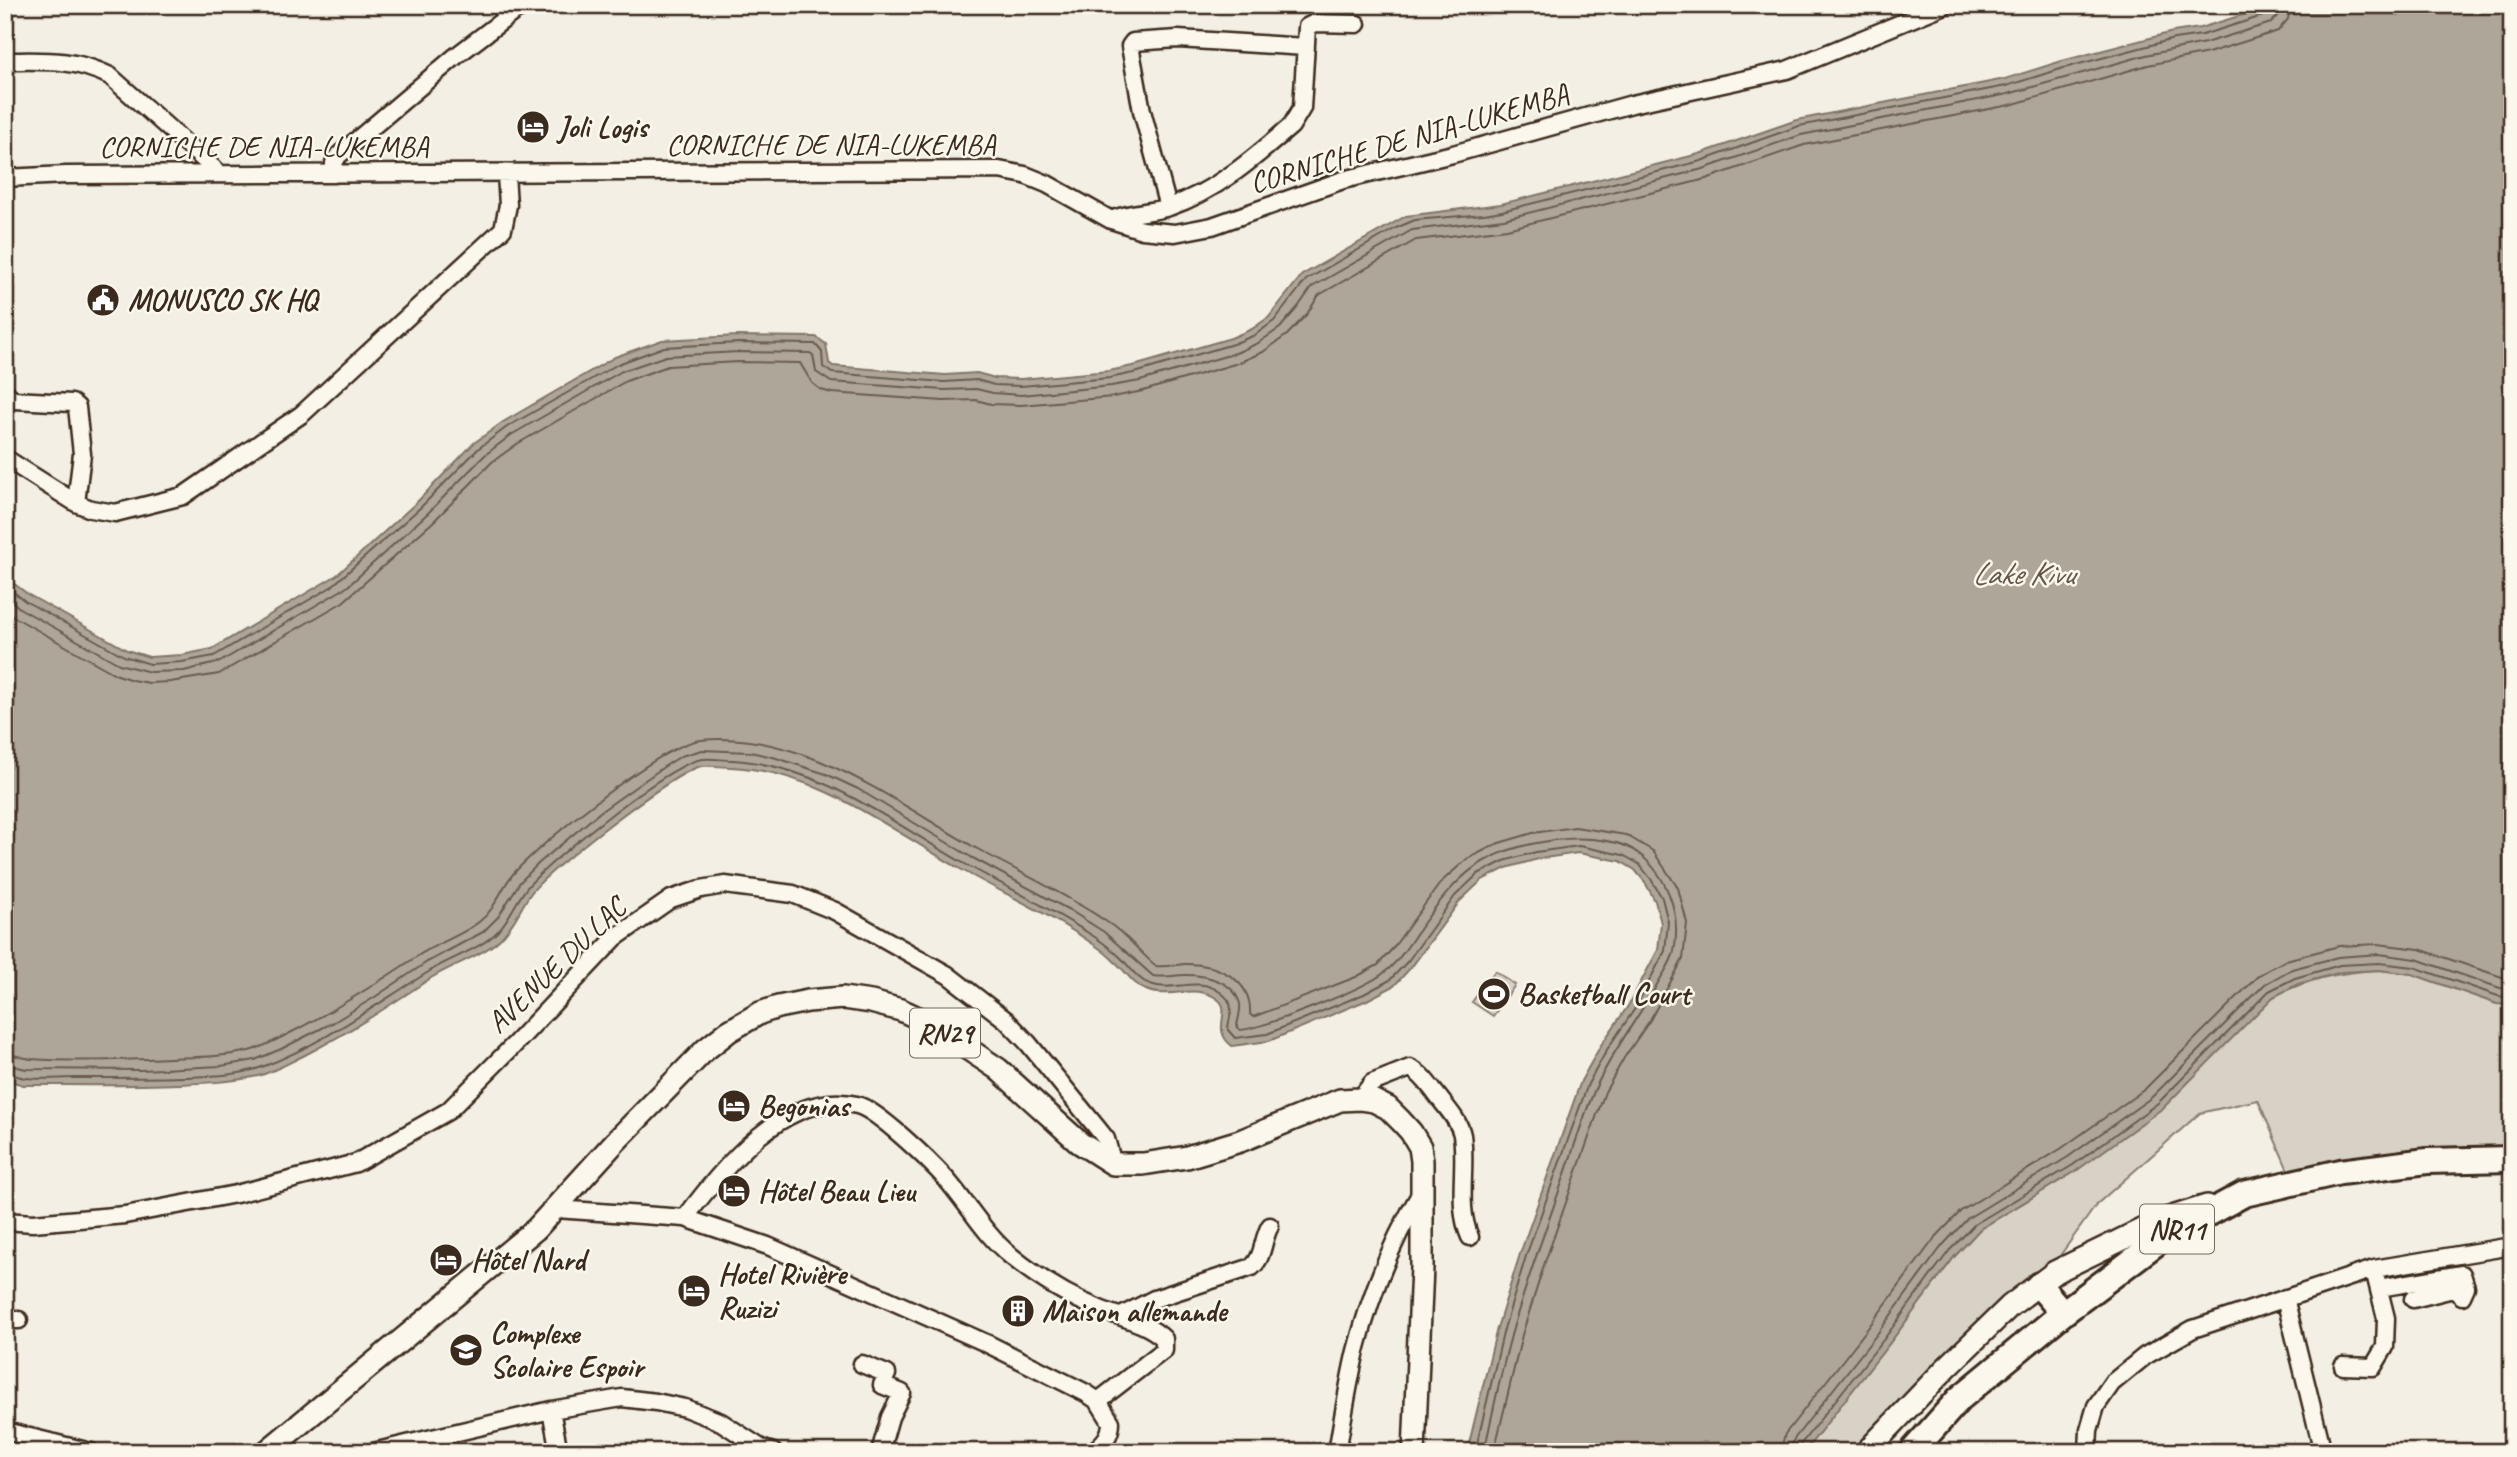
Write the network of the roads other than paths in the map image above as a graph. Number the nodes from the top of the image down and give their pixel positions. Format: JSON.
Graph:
{"nodes":[{"id":1,"x":528,"y":5,"type":"edge"},
{"id":2,"x":1945,"y":5,"type":"edge"},
{"id":3,"x":1357,"y":24,"type":"dead end"},
{"id":4,"x":1306,"y":47,"type":"junction"},
{"id":5,"x":5,"y":61,"type":"edge"},
{"id":6,"x":220,"y":174,"type":"junction"},
{"id":7,"x":334,"y":174,"type":"junction"},
{"id":8,"x":506,"y":174,"type":"junction"},
{"id":9,"x":5,"y":178,"type":"edge"},
{"id":10,"x":1168,"y":207,"type":"junction"},
{"id":11,"x":1111,"y":220,"type":"junction"},
{"id":12,"x":5,"y":392,"type":"edge"},
{"id":13,"x":5,"y":457,"type":"edge"},
{"id":14,"x":76,"y":503,"type":"junction"},
{"id":15,"x":1360,"y":1098,"type":"junction"},
{"id":16,"x":2512,"y":1159,"type":"edge"},
{"id":17,"x":1113,"y":1164,"type":"junction"},
{"id":18,"x":1422,"y":1191,"type":"junction"},
{"id":19,"x":2244,"y":1194,"type":"junction"},
{"id":20,"x":556,"y":1209,"type":"junction"},
{"id":21,"x":685,"y":1219,"type":"junction"},
{"id":22,"x":5,"y":1221,"type":"edge"},
{"id":23,"x":1270,"y":1226,"type":"dead end"},
{"id":24,"x":1470,"y":1237,"type":"dead end"},
{"id":25,"x":2512,"y":1246,"type":"edge"},
{"id":26,"x":2374,"y":1269,"type":"junction"},
{"id":27,"x":2039,"y":1285,"type":"junction"},
{"id":28,"x":2379,"y":1288,"type":"junction"},
{"id":29,"x":2284,"y":1298,"type":"junction"},
{"id":30,"x":2413,"y":1299,"type":"dead end"},
{"id":31,"x":2063,"y":1313,"type":"junction"},
{"id":32,"x":1123,"y":1315,"type":"junction"},
{"id":33,"x":862,"y":1364,"type":"dead end"},
{"id":34,"x":2343,"y":1366,"type":"dead end"},
{"id":35,"x":1098,"y":1401,"type":"junction"},
{"id":36,"x":551,"y":1410,"type":"junction"},
{"id":37,"x":5,"y":1431,"type":"edge"},
{"id":38,"x":765,"y":1451,"type":"edge"},
{"id":39,"x":91,"y":1452,"type":"edge"},
{"id":40,"x":266,"y":1452,"type":"edge"},
{"id":41,"x":373,"y":1452,"type":"edge"},
{"id":42,"x":559,"y":1452,"type":"edge"},
{"id":43,"x":880,"y":1452,"type":"edge"},
{"id":44,"x":1092,"y":1452,"type":"edge"},
{"id":45,"x":1337,"y":1452,"type":"edge"},
{"id":46,"x":1415,"y":1452,"type":"edge"},
{"id":47,"x":1866,"y":1452,"type":"edge"},
{"id":48,"x":1912,"y":1452,"type":"edge"},
{"id":49,"x":2088,"y":1452,"type":"edge"},
{"id":50,"x":2323,"y":1452,"type":"edge"}],
"edges":[{"from":1,"to":7,"type":"street"},
{"from":2,"to":11,"type":"street","name":"CORNICHE DE NIA-LUKEMBA"},
{"from":3,"to":4,"type":"street"},
{"from":4,"to":10,"type":"street"},
{"from":4,"to":10,"type":"street"},
{"from":5,"to":6,"type":"street"},
{"from":6,"to":7,"type":"street","name":"CORNICHE DE NIA-LUKEMBA"},
{"from":6,"to":9,"type":"street","name":"CORNICHE DE NIA-LUKEMBA"},
{"from":7,"to":8,"type":"street","name":"CORNICHE DE NIA-LUKEMBA"},
{"from":8,"to":11,"type":"street","name":"CORNICHE DE NIA-LUKEMBA"},
{"from":8,"to":14,"type":"street"},
{"from":10,"to":11,"type":"street"},
{"from":12,"to":14,"type":"street"},
{"from":13,"to":14,"type":"street"},
{"from":15,"to":17,"type":"main road"},
{"from":15,"to":18,"type":"main road"},
{"from":15,"to":24,"type":"street"},
{"from":16,"to":19,"type":"highway","number":"NR11"},
{"from":17,"to":20,"type":"main road","number":"RN29"},
{"from":17,"to":22,"type":"street","name":"AVENUE DU LAC"},
{"from":18,"to":45,"type":"street"},
{"from":18,"to":46,"type":"main road"},
{"from":19,"to":27,"type":"main road"},
{"from":19,"to":31,"type":"highway","number":"NR11"},
{"from":20,"to":21,"type":"street"},
{"from":20,"to":40,"type":"main road","number":"RN29"},
{"from":21,"to":32,"type":"street"},
{"from":21,"to":35,"type":"street"},
{"from":23,"to":32,"type":"street"},
{"from":25,"to":26,"type":"street"},
{"from":26,"to":28,"type":"street"},
{"from":26,"to":29,"type":"street"},
{"from":27,"to":31,"type":"highway"},
{"from":27,"to":47,"type":"main road"},
{"from":28,"to":30,"type":"street"},
{"from":28,"to":34,"type":"street"},
{"from":29,"to":49,"type":"street"},
{"from":29,"to":50,"type":"street"},
{"from":31,"to":48,"type":"highway","number":"NR11"},
{"from":32,"to":35,"type":"street"},
{"from":33,"to":43,"type":"street"},
{"from":35,"to":44,"type":"street"},
{"from":36,"to":38,"type":"street"},
{"from":36,"to":41,"type":"street"},
{"from":36,"to":42,"type":"street"},
{"from":37,"to":39,"type":"street"}]}
